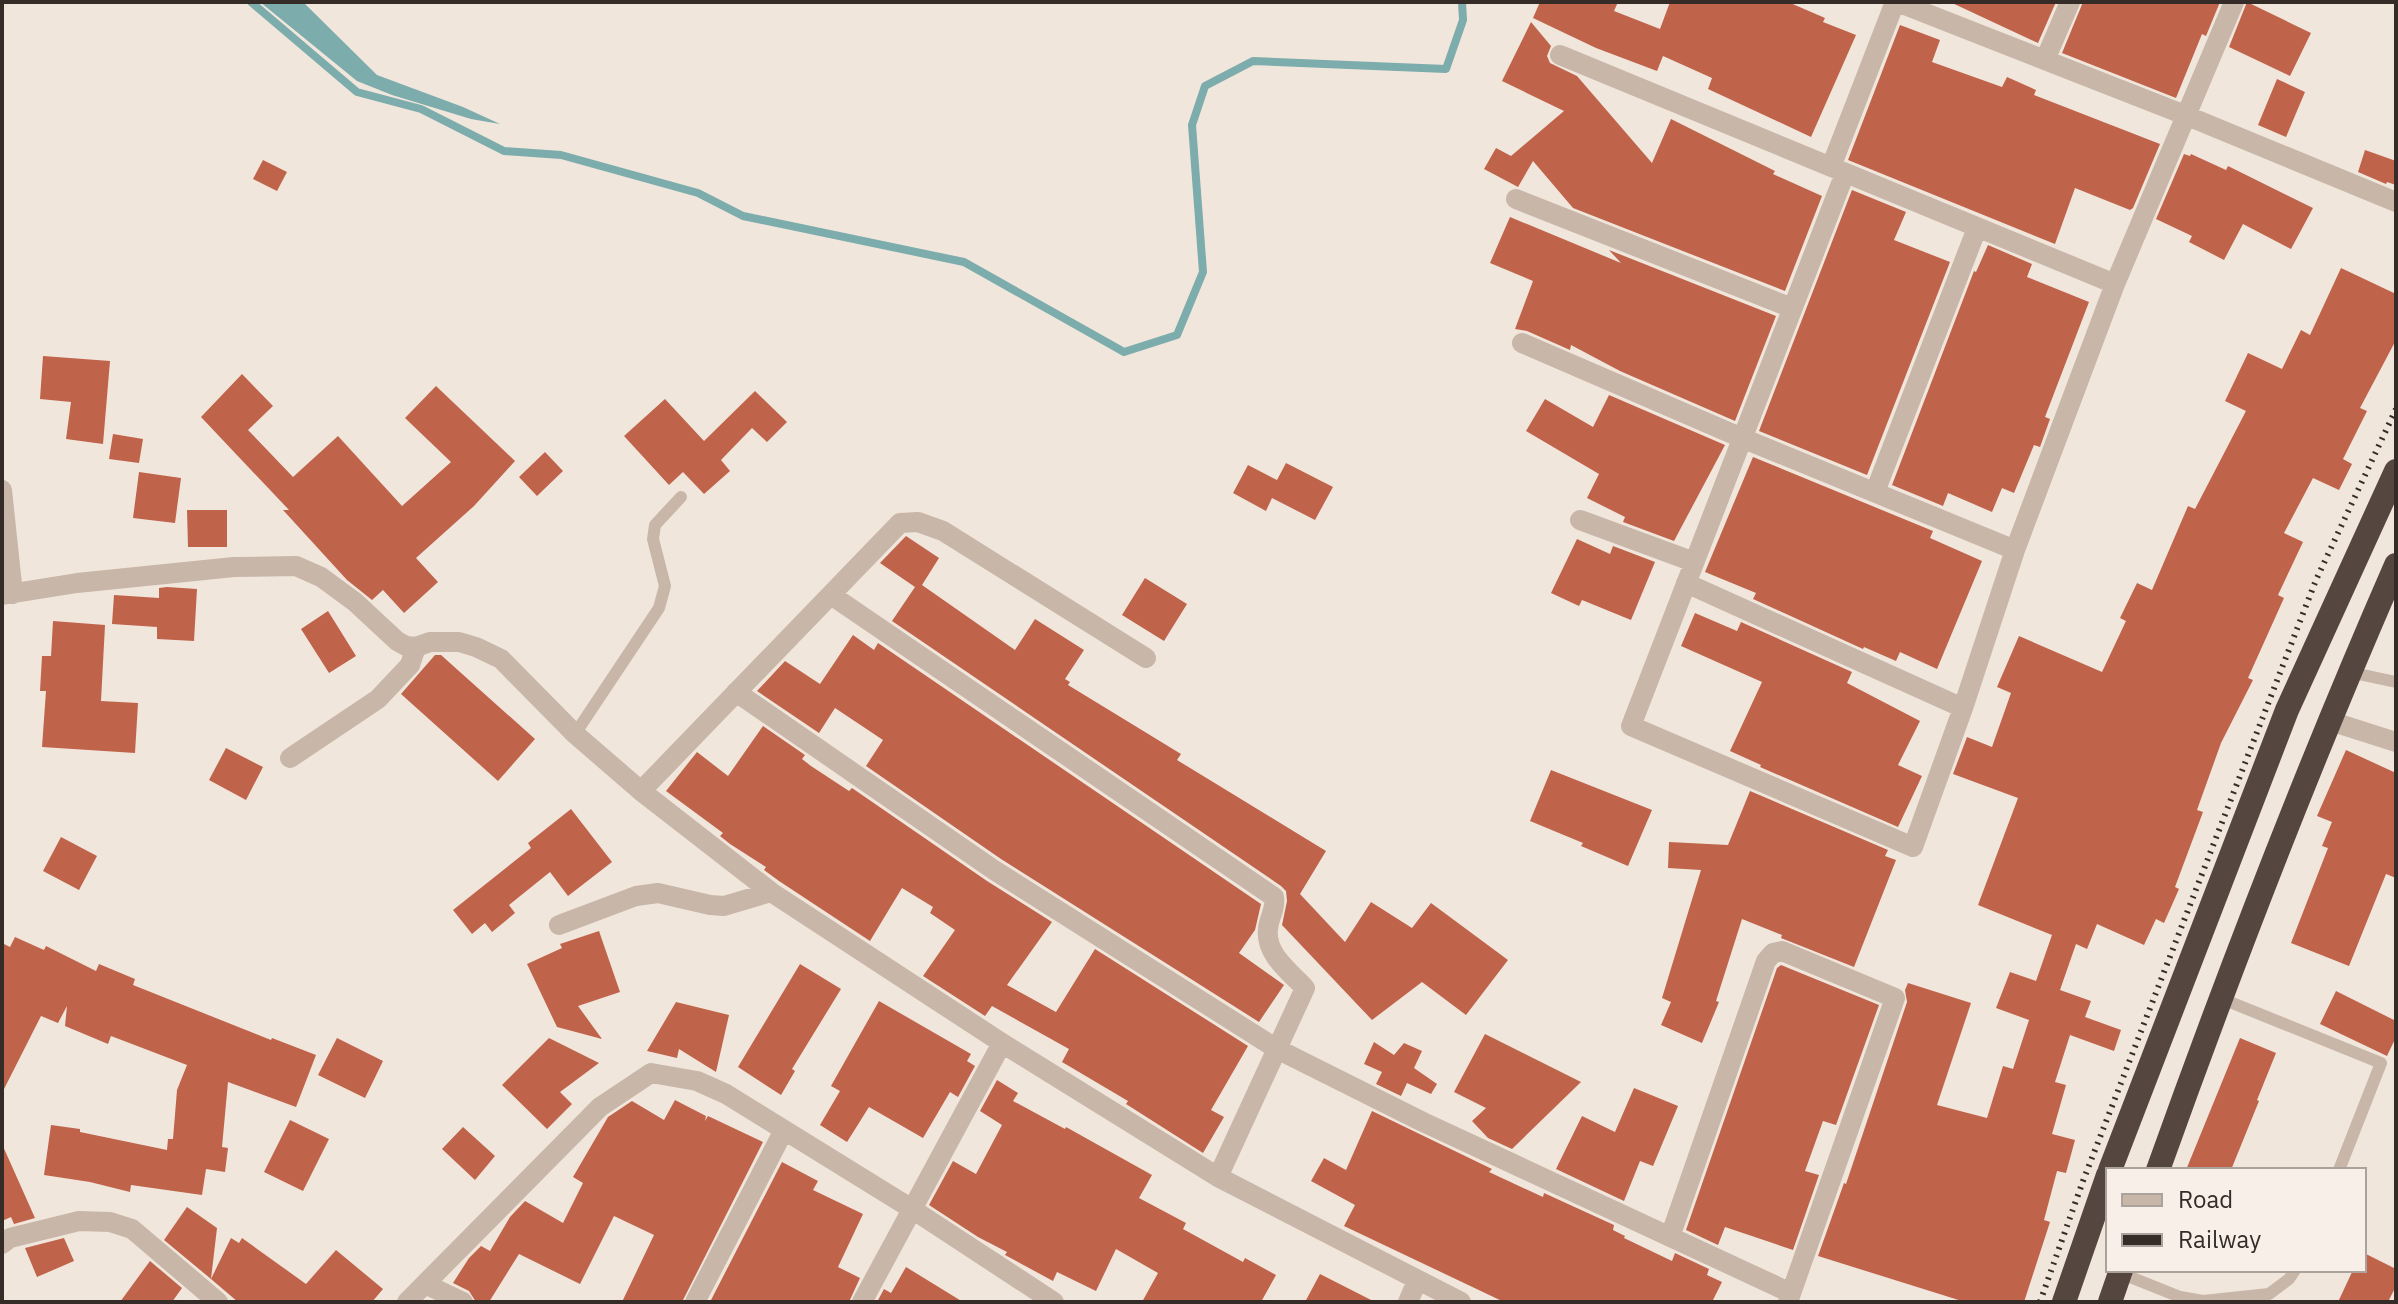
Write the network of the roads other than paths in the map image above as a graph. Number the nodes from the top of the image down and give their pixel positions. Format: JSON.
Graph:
{"nodes":[{"id":1,"x":1896,"y":2,"type":"edge"},
{"id":2,"x":2070,"y":2,"type":"edge"},
{"id":3,"x":2234,"y":2,"type":"edge"},
{"id":4,"x":1560,"y":55,"type":"dead end"},
{"id":5,"x":2045,"y":60,"type":"junction"},
{"id":6,"x":2185,"y":115,"type":"junction"},
{"id":7,"x":1838,"y":170,"type":"junction"},
{"id":8,"x":1516,"y":199,"type":"dead end"},
{"id":9,"x":2396,"y":202,"type":"edge"},
{"id":10,"x":1977,"y":228,"type":"junction"},
{"id":11,"x":2115,"y":284,"type":"junction"},
{"id":12,"x":1792,"y":308,"type":"junction"},
{"id":13,"x":1522,"y":343,"type":"dead end"},
{"id":14,"x":1742,"y":438,"type":"junction"},
{"id":15,"x":2396,"y":471,"type":"edge"},
{"id":16,"x":2,"y":490,"type":"edge"},
{"id":17,"x":1875,"y":492,"type":"junction"},
{"id":18,"x":681,"y":497,"type":"dead end"},
{"id":19,"x":1580,"y":520,"type":"dead end"},
{"id":20,"x":2015,"y":550,"type":"junction"},
{"id":21,"x":1694,"y":562,"type":"junction"},
{"id":22,"x":2396,"y":565,"type":"edge"},
{"id":23,"x":1686,"y":583,"type":"junction"},
{"id":24,"x":7,"y":594,"type":"edge"},
{"id":25,"x":831,"y":595,"type":"junction"},
{"id":26,"x":416,"y":647,"type":"junction"},
{"id":27,"x":1146,"y":658,"type":"dead end"},
{"id":28,"x":2349,"y":672,"type":"junction"},
{"id":29,"x":2396,"y":682,"type":"edge"},
{"id":30,"x":736,"y":692,"type":"junction"},
{"id":31,"x":1963,"y":708,"type":"junction"},
{"id":32,"x":2330,"y":721,"type":"junction"},
{"id":33,"x":575,"y":734,"type":"junction"},
{"id":34,"x":2396,"y":742,"type":"edge"},
{"id":35,"x":290,"y":758,"type":"dead end"},
{"id":36,"x":641,"y":791,"type":"junction"},
{"id":37,"x":771,"y":892,"type":"junction"},
{"id":38,"x":559,"y":925,"type":"dead end"},
{"id":39,"x":2220,"y":998,"type":"junction"},
{"id":40,"x":1002,"y":1043,"type":"junction"},
{"id":41,"x":1277,"y":1049,"type":"junction"},
{"id":42,"x":2396,"y":1062,"type":"edge"},
{"id":43,"x":2381,"y":1063,"type":"junction"},
{"id":44,"x":784,"y":1130,"type":"junction"},
{"id":45,"x":2111,"y":1168,"type":"edge"},
{"id":46,"x":2159,"y":1168,"type":"edge"},
{"id":47,"x":2340,"y":1168,"type":"edge"},
{"id":48,"x":1218,"y":1177,"type":"junction"},
{"id":49,"x":2106,"y":1181,"type":"edge"},
{"id":50,"x":912,"y":1209,"type":"junction"},
{"id":51,"x":1670,"y":1237,"type":"junction"},
{"id":52,"x":2,"y":1244,"type":"edge"},
{"id":53,"x":2121,"y":1272,"type":"edge"},
{"id":54,"x":2294,"y":1272,"type":"edge"},
{"id":55,"x":1417,"y":1281,"type":"junction"},
{"id":56,"x":425,"y":1284,"type":"junction"},
{"id":57,"x":1031,"y":1296,"type":"edge"},
{"id":58,"x":1789,"y":1298,"type":"edge"},
{"id":59,"x":218,"y":1302,"type":"edge"},
{"id":60,"x":407,"y":1302,"type":"edge"},
{"id":61,"x":463,"y":1302,"type":"edge"},
{"id":62,"x":695,"y":1302,"type":"edge"},
{"id":63,"x":862,"y":1302,"type":"edge"},
{"id":64,"x":1054,"y":1302,"type":"edge"},
{"id":65,"x":1408,"y":1302,"type":"edge"},
{"id":66,"x":1461,"y":1302,"type":"edge"},
{"id":67,"x":2064,"y":1302,"type":"edge"},
{"id":68,"x":2110,"y":1302,"type":"edge"}],
"edges":[{"from":1,"to":5,"type":"street"},
{"from":1,"to":7,"type":"street"},
{"from":2,"to":5,"type":"street"},
{"from":3,"to":6,"type":"street"},
{"from":4,"to":7,"type":"street"},
{"from":5,"to":6,"type":"street"},
{"from":6,"to":9,"type":"street"},
{"from":6,"to":11,"type":"street"},
{"from":7,"to":10,"type":"street"},
{"from":7,"to":12,"type":"street"},
{"from":8,"to":12,"type":"street"},
{"from":10,"to":11,"type":"street"},
{"from":10,"to":17,"type":"street"},
{"from":11,"to":20,"type":"street"},
{"from":12,"to":14,"type":"street"},
{"from":13,"to":14,"type":"street"},
{"from":14,"to":17,"type":"street"},
{"from":14,"to":21,"type":"street"},
{"from":15,"to":45,"type":"highway"},
{"from":16,"to":24,"type":"street"},
{"from":17,"to":20,"type":"street"},
{"from":18,"to":33,"type":"lane"},
{"from":19,"to":21,"type":"street"},
{"from":20,"to":31,"type":"street"},
{"from":21,"to":23,"type":"street"},
{"from":22,"to":28,"type":"highway"},
{"from":23,"to":31,"type":"street"},
{"from":23,"to":31,"type":"street"},
{"from":24,"to":26,"type":"street"},
{"from":25,"to":27,"type":"street"},
{"from":25,"to":30,"type":"street"},
{"from":25,"to":41,"type":"street"},
{"from":26,"to":33,"type":"street"},
{"from":26,"to":35,"type":"street"},
{"from":28,"to":29,"type":"lane"},
{"from":28,"to":32,"type":"highway"},
{"from":30,"to":36,"type":"street"},
{"from":30,"to":41,"type":"street"},
{"from":32,"to":34,"type":"street"},
{"from":32,"to":39,"type":"highway"},
{"from":33,"to":36,"type":"street"},
{"from":36,"to":37,"type":"street"},
{"from":37,"to":38,"type":"street"},
{"from":37,"to":40,"type":"street"},
{"from":39,"to":43,"type":"lane"},
{"from":39,"to":46,"type":"highway"},
{"from":40,"to":48,"type":"street"},
{"from":40,"to":50,"type":"street"},
{"from":41,"to":48,"type":"street"},
{"from":41,"to":51,"type":"street"},
{"from":42,"to":43,"type":"lane"},
{"from":43,"to":47,"type":"lane"},
{"from":44,"to":50,"type":"street"},
{"from":44,"to":56,"type":"street"},
{"from":44,"to":62,"type":"street"},
{"from":48,"to":55,"type":"street"},
{"from":49,"to":67,"type":"highway"},
{"from":50,"to":57,"type":"street"},
{"from":50,"to":63,"type":"street"},
{"from":51,"to":58,"type":"street"},
{"from":51,"to":58,"type":"street"},
{"from":52,"to":59,"type":"street"},
{"from":53,"to":54,"type":"lane"},
{"from":53,"to":68,"type":"highway"},
{"from":55,"to":65,"type":"street"},
{"from":55,"to":66,"type":"street"},
{"from":56,"to":60,"type":"street"},
{"from":56,"to":61,"type":"street"},
{"from":57,"to":64,"type":"street"}]}
